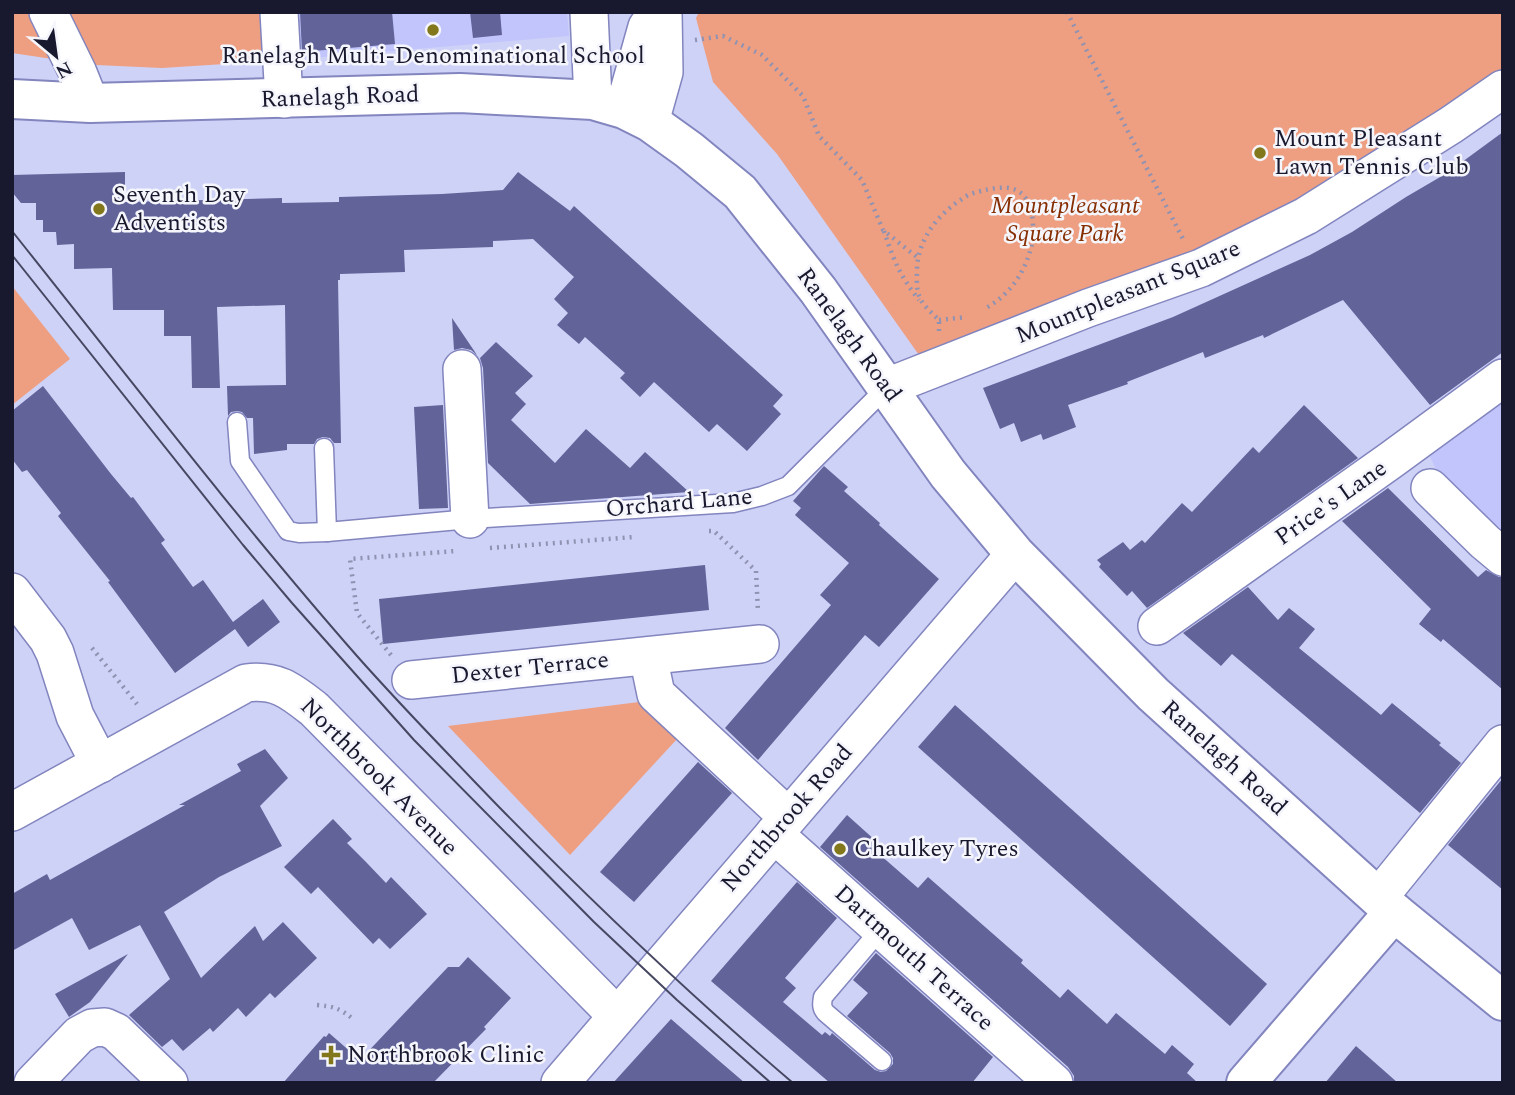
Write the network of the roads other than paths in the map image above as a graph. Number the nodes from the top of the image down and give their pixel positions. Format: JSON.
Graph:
{"nodes":[{"id":1,"x":48,"y":12,"type":"edge"},
{"id":2,"x":279,"y":12,"type":"edge"},
{"id":3,"x":589,"y":12,"type":"edge"},
{"id":4,"x":660,"y":12,"type":"edge"},
{"id":5,"x":1503,"y":89,"type":"edge"},
{"id":6,"x":12,"y":99,"type":"edge"},
{"id":7,"x":284,"y":99,"type":"junction"},
{"id":8,"x":90,"y":103,"type":"junction"},
{"id":9,"x":622,"y":110,"type":"junction"},
{"id":10,"x":462,"y":369,"type":"dead end"},
{"id":11,"x":1503,"y":377,"type":"edge"},
{"id":12,"x":887,"y":387,"type":"junction"},
{"id":13,"x":237,"y":422,"type":"dead end"},
{"id":14,"x":324,"y":448,"type":"dead end"},
{"id":15,"x":1430,"y":488,"type":"dead end"},
{"id":16,"x":327,"y":532,"type":"junction"},
{"id":17,"x":471,"y":540,"type":"junction"},
{"id":18,"x":1015,"y":554,"type":"junction"},
{"id":19,"x":1503,"y":557,"type":"edge"},
{"id":20,"x":12,"y":592,"type":"edge"},
{"id":21,"x":760,"y":644,"type":"road end"},
{"id":22,"x":649,"y":656,"type":"junction"},
{"id":23,"x":1116,"y":658,"type":"junction"},
{"id":24,"x":411,"y":680,"type":"road end"},
{"id":25,"x":1503,"y":744,"type":"edge"},
{"id":26,"x":100,"y":765,"type":"junction"},
{"id":27,"x":12,"y":813,"type":"edge"},
{"id":28,"x":781,"y":826,"type":"junction"},
{"id":29,"x":1387,"y":905,"type":"junction"},
{"id":30,"x":881,"y":929,"type":"junction"},
{"id":31,"x":1503,"y":1001,"type":"edge"},
{"id":32,"x":617,"y":1016,"type":"junction"},
{"id":33,"x":882,"y":1061,"type":"dead end"},
{"id":34,"x":33,"y":1083,"type":"edge"},
{"id":35,"x":169,"y":1083,"type":"edge"},
{"id":36,"x":560,"y":1083,"type":"edge"},
{"id":37,"x":1054,"y":1083,"type":"edge"},
{"id":38,"x":1246,"y":1083,"type":"edge"}],
"edges":[{"from":1,"to":8,"type":"street"},
{"from":2,"to":7,"type":"street"},
{"from":3,"to":9,"type":"street"},
{"from":4,"to":9,"type":"street"},
{"from":5,"to":12,"type":"street","name":"Mountpleasant Square"},
{"from":6,"to":8,"type":"main road","name":"Ranelagh Road"},
{"from":7,"to":8,"type":"main road","name":"Ranelagh Road"},
{"from":7,"to":9,"type":"main road","name":"Ranelagh Road"},
{"from":9,"to":12,"type":"main road","name":"Ranelagh Road"},
{"from":10,"to":17,"type":"street"},
{"from":11,"to":23,"type":"street","name":"Price's Lane"},
{"from":12,"to":17,"type":"lane","name":"Orchard Lane"},
{"from":12,"to":18,"type":"main road","name":"Ranelagh Road"},
{"from":13,"to":16,"type":"lane","name":"Orchard Lane"},
{"from":14,"to":16,"type":"lane"},
{"from":15,"to":19,"type":"street"},
{"from":16,"to":17,"type":"lane","name":"Orchard Lane"},
{"from":18,"to":23,"type":"main road","name":"Ranelagh Road"},
{"from":18,"to":28,"type":"street","name":"Northbrook Road"},
{"from":20,"to":26,"type":"street"},
{"from":21,"to":22,"type":"street","name":"Dexter Terrace"},
{"from":22,"to":24,"type":"street","name":"Dexter Terrace"},
{"from":22,"to":28,"type":"street"},
{"from":23,"to":29,"type":"main road","name":"Ranelagh Road"},
{"from":25,"to":29,"type":"street"},
{"from":26,"to":27,"type":"street","name":"Northbrook Avenue"},
{"from":26,"to":32,"type":"street","name":"Northbrook Avenue"},
{"from":28,"to":30,"type":"street","name":"Dartmouth Terrace"},
{"from":28,"to":32,"type":"street","name":"Northbrook Road"},
{"from":29,"to":31,"type":"main road","name":"Ranelagh Road"},
{"from":29,"to":38,"type":"main road"},
{"from":30,"to":33,"type":"lane"},
{"from":30,"to":37,"type":"street","name":"Dartmouth Terrace"},
{"from":32,"to":36,"type":"street","name":"Northbrook Road"},
{"from":34,"to":35,"type":"street"}]}
